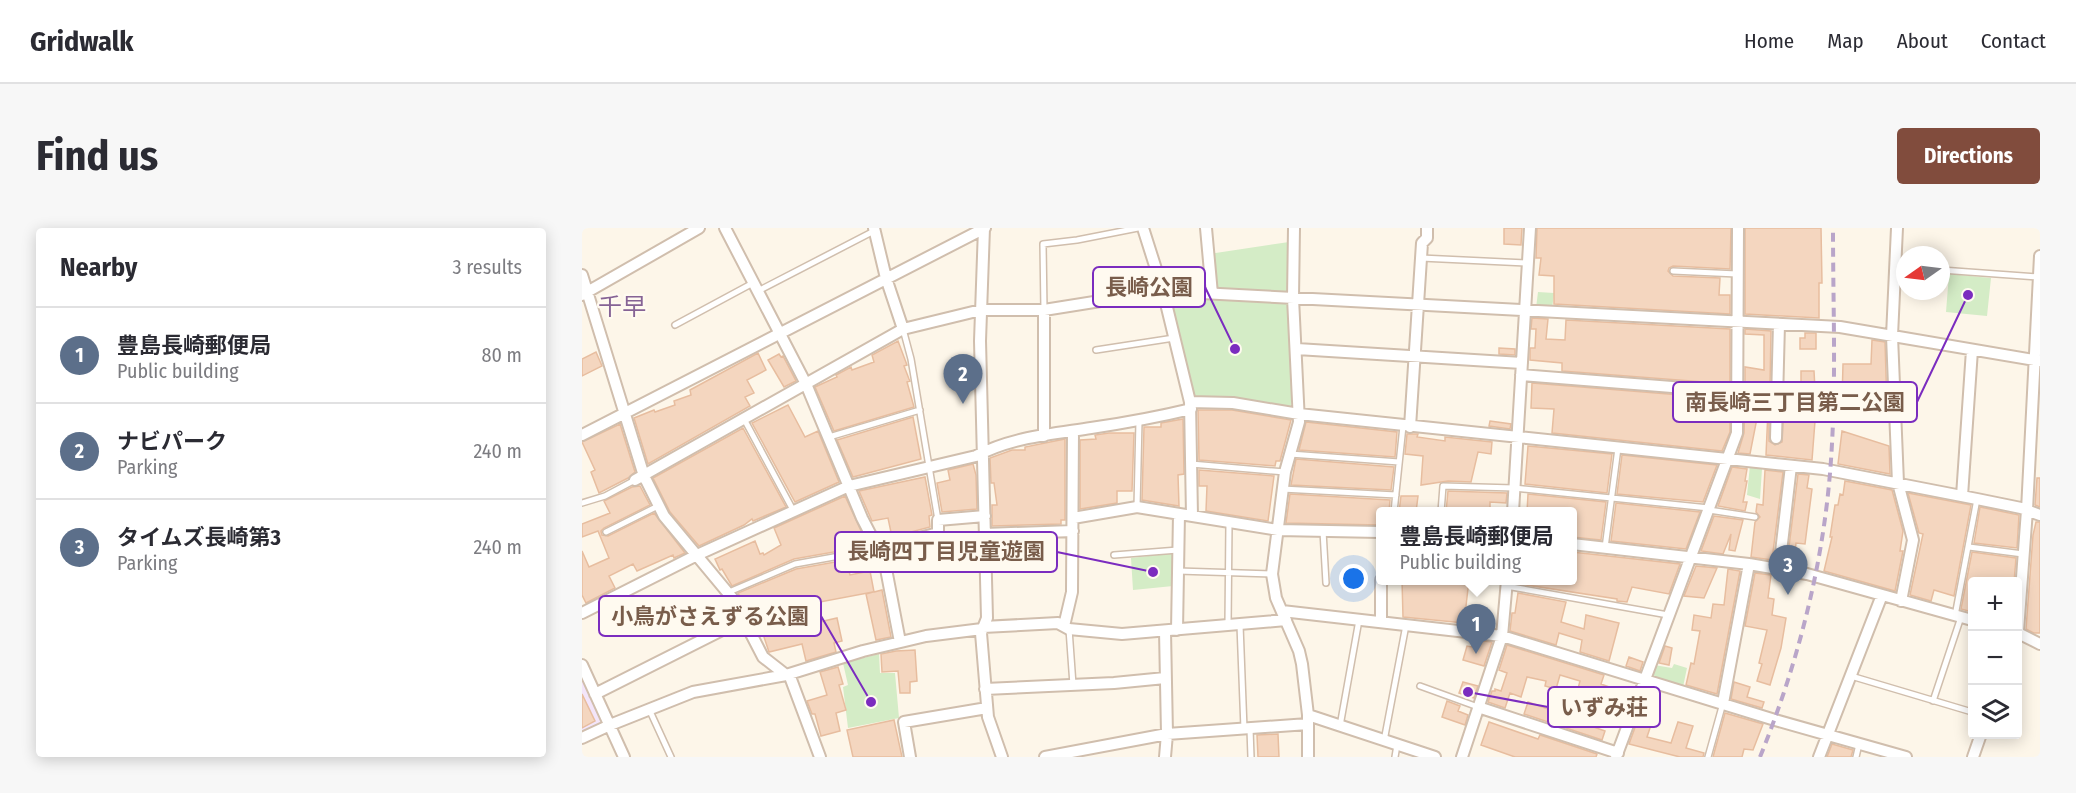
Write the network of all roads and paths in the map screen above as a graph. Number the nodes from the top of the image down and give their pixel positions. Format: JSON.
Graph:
{"nodes":[{"id":1,"x":699,"y":228,"type":"edge"},
{"id":2,"x":725,"y":228,"type":"edge"},
{"id":3,"x":984,"y":228,"type":"edge"},
{"id":4,"x":1141,"y":228,"type":"edge"},
{"id":5,"x":1206,"y":228,"type":"edge"},
{"id":6,"x":1294,"y":228,"type":"edge"},
{"id":7,"x":1427,"y":228,"type":"edge"},
{"id":8,"x":1530,"y":228,"type":"edge"},
{"id":9,"x":1738,"y":228,"type":"edge"},
{"id":10,"x":1896,"y":228,"type":"edge"},
{"id":11,"x":874,"y":230,"type":"edge"},
{"id":12,"x":1898,"y":246,"type":"edge"},
{"id":13,"x":2040,"y":256,"type":"edge"},
{"id":14,"x":1421,"y":258,"type":"junction"},
{"id":15,"x":1528,"y":263,"type":"junction"},
{"id":16,"x":1673,"y":271,"type":"dead end"},
{"id":17,"x":1950,"y":271,"type":"edge"},
{"id":18,"x":1737,"y":274,"type":"junction"},
{"id":19,"x":582,"y":275,"type":"edge"},
{"id":20,"x":886,"y":278,"type":"junction"},
{"id":21,"x":2039,"y":278,"type":"edge"},
{"id":22,"x":756,"y":287,"type":"junction"},
{"id":23,"x":1163,"y":291,"type":"junction"},
{"id":24,"x":2039,"y":291,"type":"edge"},
{"id":25,"x":585,"y":294,"type":"edge"},
{"id":26,"x":1212,"y":294,"type":"junction"},
{"id":27,"x":1293,"y":298,"type":"junction"},
{"id":28,"x":1896,"y":300,"type":"edge"},
{"id":29,"x":1418,"y":305,"type":"junction"},
{"id":30,"x":981,"y":310,"type":"junction"},
{"id":31,"x":1044,"y":310,"type":"junction"},
{"id":32,"x":1525,"y":310,"type":"junction"},
{"id":33,"x":1737,"y":322,"type":"junction"},
{"id":34,"x":1779,"y":324,"type":"junction"},
{"id":35,"x":675,"y":325,"type":"dead end"},
{"id":36,"x":903,"y":329,"type":"junction"},
{"id":37,"x":779,"y":333,"type":"junction"},
{"id":38,"x":1892,"y":336,"type":"junction"},
{"id":39,"x":1174,"y":338,"type":"junction"},
{"id":40,"x":1297,"y":349,"type":"junction"},
{"id":41,"x":1095,"y":350,"type":"dead end"},
{"id":42,"x":1972,"y":350,"type":"junction"},
{"id":43,"x":1414,"y":356,"type":"junction"},
{"id":44,"x":2038,"y":360,"type":"edge"},
{"id":45,"x":1522,"y":363,"type":"junction"},
{"id":46,"x":1521,"y":375,"type":"junction"},
{"id":47,"x":806,"y":384,"type":"junction"},
{"id":48,"x":1737,"y":392,"type":"junction"},
{"id":49,"x":1777,"y":393,"type":"junction"},
{"id":50,"x":1801,"y":393,"type":"dead end"},
{"id":51,"x":1190,"y":406,"type":"junction"},
{"id":52,"x":920,"y":410,"type":"junction"},
{"id":53,"x":625,"y":412,"type":"junction"},
{"id":54,"x":1299,"y":414,"type":"junction"},
{"id":55,"x":744,"y":419,"type":"junction"},
{"id":56,"x":1139,"y":421,"type":"junction"},
{"id":57,"x":2036,"y":421,"type":"edge"},
{"id":58,"x":1406,"y":426,"type":"junction"},
{"id":59,"x":1073,"y":431,"type":"junction"},
{"id":60,"x":582,"y":435,"type":"edge"},
{"id":61,"x":1044,"y":436,"type":"junction"},
{"id":62,"x":827,"y":437,"type":"junction"},
{"id":63,"x":1517,"y":438,"type":"junction"},
{"id":64,"x":1776,"y":438,"type":"dead end"},
{"id":65,"x":1618,"y":448,"type":"junction"},
{"id":66,"x":983,"y":452,"type":"junction"},
{"id":67,"x":1290,"y":454,"type":"junction"},
{"id":68,"x":1728,"y":460,"type":"junction"},
{"id":69,"x":1399,"y":462,"type":"junction"},
{"id":70,"x":1190,"y":464,"type":"junction"},
{"id":71,"x":1791,"y":466,"type":"junction"},
{"id":72,"x":930,"y":467,"type":"junction"},
{"id":73,"x":1285,"y":472,"type":"junction"},
{"id":74,"x":640,"y":478,"type":"junction"},
{"id":75,"x":1898,"y":483,"type":"junction"},
{"id":76,"x":849,"y":486,"type":"junction"},
{"id":77,"x":1282,"y":489,"type":"junction"},
{"id":78,"x":1514,"y":489,"type":"junction"},
{"id":79,"x":1396,"y":495,"type":"junction"},
{"id":80,"x":1962,"y":496,"type":"junction"},
{"id":81,"x":1612,"y":498,"type":"junction"},
{"id":82,"x":1977,"y":499,"type":"junction"},
{"id":83,"x":582,"y":503,"type":"edge"},
{"id":84,"x":658,"y":506,"type":"junction"},
{"id":85,"x":1137,"y":507,"type":"junction"},
{"id":86,"x":1395,"y":507,"type":"edge"},
{"id":87,"x":1441,"y":507,"type":"edge"},
{"id":88,"x":1513,"y":507,"type":"edge"},
{"id":89,"x":1709,"y":509,"type":"junction"},
{"id":90,"x":793,"y":510,"type":"junction"},
{"id":91,"x":2027,"y":510,"type":"junction"},
{"id":92,"x":1179,"y":514,"type":"junction"},
{"id":93,"x":2040,"y":515,"type":"edge"},
{"id":94,"x":985,"y":516,"type":"junction"},
{"id":95,"x":1192,"y":516,"type":"junction"},
{"id":96,"x":1755,"y":517,"type":"dead end"},
{"id":97,"x":1073,"y":518,"type":"junction"},
{"id":98,"x":938,"y":520,"type":"junction"},
{"id":99,"x":1229,"y":523,"type":"junction"},
{"id":100,"x":1278,"y":530,"type":"junction"},
{"id":101,"x":1073,"y":531,"type":"junction"},
{"id":102,"x":1323,"y":531,"type":"junction"},
{"id":103,"x":606,"y":532,"type":"dead end"},
{"id":104,"x":1376,"y":532,"type":"edge"},
{"id":105,"x":985,"y":534,"type":"junction"},
{"id":106,"x":1577,"y":545,"type":"edge"},
{"id":107,"x":1969,"y":547,"type":"junction"},
{"id":108,"x":1605,"y":548,"type":"junction"},
{"id":109,"x":880,"y":549,"type":"junction"},
{"id":110,"x":1178,"y":550,"type":"junction"},
{"id":111,"x":2023,"y":554,"type":"junction"},
{"id":112,"x":697,"y":555,"type":"junction"},
{"id":113,"x":1114,"y":555,"type":"dead end"},
{"id":114,"x":1691,"y":557,"type":"junction"},
{"id":115,"x":1749,"y":564,"type":"junction"},
{"id":116,"x":1779,"y":569,"type":"junction"},
{"id":117,"x":1178,"y":572,"type":"junction"},
{"id":118,"x":1228,"y":573,"type":"junction"},
{"id":119,"x":1272,"y":574,"type":"junction"},
{"id":120,"x":1326,"y":583,"type":"dead end"},
{"id":121,"x":1381,"y":585,"type":"edge"},
{"id":122,"x":1507,"y":585,"type":"edge"},
{"id":123,"x":1517,"y":585,"type":"edge"},
{"id":124,"x":729,"y":592,"type":"junction"},
{"id":125,"x":1882,"y":595,"type":"junction"},
{"id":126,"x":1901,"y":601,"type":"junction"},
{"id":127,"x":582,"y":614,"type":"edge"},
{"id":128,"x":1670,"y":615,"type":"junction"},
{"id":129,"x":1284,"y":616,"type":"junction"},
{"id":130,"x":1963,"y":618,"type":"edge"},
{"id":131,"x":744,"y":619,"type":"junction"},
{"id":132,"x":1359,"y":620,"type":"junction"},
{"id":133,"x":1381,"y":622,"type":"junction"},
{"id":134,"x":1234,"y":625,"type":"junction"},
{"id":135,"x":1406,"y":625,"type":"junction"},
{"id":136,"x":982,"y":628,"type":"junction"},
{"id":137,"x":1067,"y":628,"type":"junction"},
{"id":138,"x":1177,"y":630,"type":"junction"},
{"id":139,"x":1165,"y":631,"type":"junction"},
{"id":140,"x":2018,"y":631,"type":"edge"},
{"id":141,"x":2022,"y":634,"type":"edge"},
{"id":142,"x":1502,"y":636,"type":"junction"},
{"id":143,"x":900,"y":642,"type":"junction"},
{"id":144,"x":2040,"y":644,"type":"edge"},
{"id":145,"x":582,"y":665,"type":"edge"},
{"id":146,"x":788,"y":675,"type":"junction"},
{"id":147,"x":1851,"y":676,"type":"junction"},
{"id":148,"x":1166,"y":678,"type":"junction"},
{"id":149,"x":1645,"y":680,"type":"junction"},
{"id":150,"x":1072,"y":685,"type":"junction"},
{"id":151,"x":1420,"y":686,"type":"dead end"},
{"id":152,"x":985,"y":689,"type":"junction"},
{"id":153,"x":595,"y":694,"type":"junction"},
{"id":154,"x":1933,"y":700,"type":"junction"},
{"id":155,"x":1723,"y":704,"type":"junction"},
{"id":156,"x":1478,"y":706,"type":"junction"},
{"id":157,"x":987,"y":708,"type":"junction"},
{"id":158,"x":649,"y":709,"type":"junction"},
{"id":159,"x":1968,"y":711,"type":"edge"},
{"id":160,"x":1308,"y":720,"type":"junction"},
{"id":161,"x":609,"y":725,"type":"junction"},
{"id":162,"x":1340,"y":726,"type":"junction"},
{"id":163,"x":1247,"y":728,"type":"junction"},
{"id":164,"x":1167,"y":734,"type":"junction"},
{"id":165,"x":1828,"y":734,"type":"junction"},
{"id":166,"x":582,"y":738,"type":"edge"},
{"id":167,"x":1980,"y":739,"type":"edge"},
{"id":168,"x":1384,"y":741,"type":"junction"},
{"id":169,"x":1859,"y":743,"type":"junction"},
{"id":170,"x":1397,"y":745,"type":"junction"},
{"id":171,"x":1087,"y":753,"type":"edge"},
{"id":172,"x":1617,"y":755,"type":"edge"},
{"id":173,"x":818,"y":756,"type":"edge"},
{"id":174,"x":624,"y":757,"type":"edge"},
{"id":175,"x":671,"y":757,"type":"edge"},
{"id":176,"x":910,"y":757,"type":"edge"},
{"id":177,"x":1002,"y":757,"type":"edge"},
{"id":178,"x":1045,"y":757,"type":"edge"},
{"id":179,"x":1164,"y":757,"type":"edge"},
{"id":180,"x":1251,"y":757,"type":"edge"},
{"id":181,"x":1308,"y":757,"type":"edge"},
{"id":182,"x":1395,"y":757,"type":"edge"},
{"id":183,"x":1435,"y":757,"type":"edge"},
{"id":184,"x":1462,"y":757,"type":"edge"},
{"id":185,"x":1708,"y":757,"type":"edge"},
{"id":186,"x":1819,"y":757,"type":"edge"},
{"id":187,"x":1857,"y":757,"type":"edge"},
{"id":188,"x":1906,"y":757,"type":"edge"},
{"id":189,"x":1973,"y":757,"type":"edge"}],
"edges":[{"from":1,"to":25,"type":"street"},
{"from":2,"to":22,"type":"street"},
{"from":3,"to":20,"type":"street"},
{"from":3,"to":30,"type":"street"},
{"from":4,"to":23,"type":"street"},
{"from":4,"to":31,"type":"lane"},
{"from":5,"to":26,"type":"street"},
{"from":6,"to":27,"type":"street"},
{"from":7,"to":14,"type":"street"},
{"from":8,"to":15,"type":"street"},
{"from":9,"to":18,"type":"street"},
{"from":10,"to":12,"type":"street"},
{"from":11,"to":20,"type":"street"},
{"from":11,"to":22,"type":"lane"},
{"from":13,"to":21,"type":"street"},
{"from":14,"to":15,"type":"lane"},
{"from":14,"to":29,"type":"street"},
{"from":15,"to":32,"type":"street"},
{"from":16,"to":18,"type":"lane"},
{"from":17,"to":21,"type":"lane"},
{"from":18,"to":33,"type":"street"},
{"from":19,"to":25,"type":"street"},
{"from":20,"to":36,"type":"street"},
{"from":20,"to":37,"type":"street"},
{"from":21,"to":24,"type":"street"},
{"from":22,"to":35,"type":"lane"},
{"from":22,"to":37,"type":"street"},
{"from":23,"to":26,"type":"street"},
{"from":23,"to":31,"type":"street"},
{"from":23,"to":39,"type":"street"},
{"from":24,"to":44,"type":"street"},
{"from":25,"to":53,"type":"street"},
{"from":26,"to":27,"type":"street"},
{"from":27,"to":29,"type":"street"},
{"from":27,"to":40,"type":"street"},
{"from":28,"to":38,"type":"street"},
{"from":29,"to":32,"type":"street"},
{"from":29,"to":43,"type":"street"},
{"from":30,"to":31,"type":"street"},
{"from":30,"to":36,"type":"street"},
{"from":30,"to":66,"type":"street"},
{"from":31,"to":61,"type":"street"},
{"from":32,"to":33,"type":"street"},
{"from":32,"to":45,"type":"street"},
{"from":33,"to":34,"type":"street"},
{"from":33,"to":48,"type":"street"},
{"from":34,"to":38,"type":"street"},
{"from":34,"to":49,"type":"street"},
{"from":36,"to":47,"type":"street"},
{"from":36,"to":52,"type":"lane"},
{"from":37,"to":47,"type":"street"},
{"from":37,"to":53,"type":"street"},
{"from":38,"to":42,"type":"street"},
{"from":38,"to":75,"type":"street"},
{"from":39,"to":41,"type":"lane"},
{"from":39,"to":51,"type":"street"},
{"from":40,"to":43,"type":"street"},
{"from":40,"to":54,"type":"street"},
{"from":42,"to":44,"type":"street"},
{"from":42,"to":80,"type":"street"},
{"from":43,"to":45,"type":"street"},
{"from":43,"to":58,"type":"street"},
{"from":44,"to":57,"type":"street"},
{"from":45,"to":46,"type":"street"},
{"from":46,"to":48,"type":"street"},
{"from":46,"to":63,"type":"street"},
{"from":47,"to":55,"type":"street"},
{"from":47,"to":62,"type":"street"},
{"from":48,"to":49,"type":"street"},
{"from":48,"to":68,"type":"street"},
{"from":49,"to":50,"type":"street"},
{"from":49,"to":64,"type":"street"},
{"from":51,"to":54,"type":"street"},
{"from":51,"to":56,"type":"street"},
{"from":51,"to":70,"type":"street"},
{"from":52,"to":62,"type":"lane"},
{"from":52,"to":72,"type":"lane"},
{"from":53,"to":60,"type":"street"},
{"from":53,"to":74,"type":"street"},
{"from":54,"to":58,"type":"street"},
{"from":54,"to":67,"type":"street"},
{"from":55,"to":74,"type":"street"},
{"from":55,"to":90,"type":"lane"},
{"from":56,"to":59,"type":"street"},
{"from":56,"to":85,"type":"lane"},
{"from":57,"to":91,"type":"street"},
{"from":58,"to":63,"type":"street"},
{"from":58,"to":69,"type":"lane"},
{"from":59,"to":61,"type":"street"},
{"from":59,"to":97,"type":"street"},
{"from":61,"to":66,"type":"street"},
{"from":62,"to":76,"type":"street"},
{"from":63,"to":65,"type":"street"},
{"from":63,"to":78,"type":"street"},
{"from":65,"to":68,"type":"street"},
{"from":65,"to":81,"type":"lane"},
{"from":66,"to":72,"type":"street"},
{"from":66,"to":94,"type":"street"},
{"from":67,"to":69,"type":"lane"},
{"from":67,"to":73,"type":"street"},
{"from":68,"to":71,"type":"street"},
{"from":68,"to":89,"type":"street"},
{"from":69,"to":79,"type":"lane"},
{"from":70,"to":73,"type":"lane"},
{"from":70,"to":95,"type":"street"},
{"from":71,"to":75,"type":"street"},
{"from":71,"to":116,"type":"street"},
{"from":72,"to":76,"type":"street"},
{"from":72,"to":98,"type":"lane"},
{"from":73,"to":77,"type":"street"},
{"from":74,"to":83,"type":"lane"},
{"from":74,"to":84,"type":"street"},
{"from":75,"to":80,"type":"street"},
{"from":75,"to":126,"type":"street"},
{"from":76,"to":90,"type":"street"},
{"from":76,"to":109,"type":"street"},
{"from":77,"to":79,"type":"lane"},
{"from":77,"to":100,"type":"street"},
{"from":78,"to":81,"type":"lane"},
{"from":78,"to":87,"type":"lane"},
{"from":78,"to":88,"type":"street"},
{"from":79,"to":86,"type":"lane"},
{"from":80,"to":82,"type":"street"},
{"from":81,"to":89,"type":"lane"},
{"from":81,"to":108,"type":"lane"},
{"from":82,"to":91,"type":"street"},
{"from":82,"to":107,"type":"lane"},
{"from":84,"to":103,"type":"lane"},
{"from":84,"to":112,"type":"street"},
{"from":85,"to":92,"type":"street"},
{"from":85,"to":97,"type":"street"},
{"from":89,"to":96,"type":"lane"},
{"from":89,"to":114,"type":"street"},
{"from":90,"to":112,"type":"street"},
{"from":91,"to":93,"type":"street"},
{"from":91,"to":111,"type":"street"},
{"from":92,"to":95,"type":"street"},
{"from":92,"to":110,"type":"street"},
{"from":94,"to":98,"type":"street"},
{"from":94,"to":105,"type":"street"},
{"from":95,"to":99,"type":"street"},
{"from":97,"to":101,"type":"street"},
{"from":98,"to":109,"type":"street"},
{"from":99,"to":100,"type":"street"},
{"from":99,"to":118,"type":"lane"},
{"from":100,"to":102,"type":"street"},
{"from":100,"to":119,"type":"street"},
{"from":101,"to":105,"type":"street"},
{"from":101,"to":137,"type":"street"},
{"from":102,"to":104,"type":"street"},
{"from":102,"to":120,"type":"lane"},
{"from":105,"to":136,"type":"street"},
{"from":106,"to":108,"type":"street"},
{"from":107,"to":111,"type":"lane"},
{"from":107,"to":130,"type":"lane"},
{"from":108,"to":114,"type":"street"},
{"from":109,"to":124,"type":"lane"},
{"from":109,"to":143,"type":"street"},
{"from":110,"to":113,"type":"lane"},
{"from":110,"to":117,"type":"street"},
{"from":111,"to":140,"type":"street"},
{"from":112,"to":124,"type":"street"},
{"from":112,"to":127,"type":"street"},
{"from":114,"to":115,"type":"street"},
{"from":114,"to":128,"type":"street"},
{"from":115,"to":116,"type":"street"},
{"from":115,"to":155,"type":"street"},
{"from":116,"to":125,"type":"street"},
{"from":117,"to":118,"type":"lane"},
{"from":117,"to":138,"type":"street"},
{"from":118,"to":119,"type":"lane"},
{"from":118,"to":134,"type":"lane"},
{"from":119,"to":129,"type":"street"},
{"from":121,"to":133,"type":"street"},
{"from":122,"to":142,"type":"street"},
{"from":123,"to":128,"type":"lane"},
{"from":124,"to":131,"type":"street"},
{"from":125,"to":126,"type":"street"},
{"from":125,"to":147,"type":"street"},
{"from":126,"to":130,"type":"street"},
{"from":128,"to":149,"type":"street"},
{"from":129,"to":132,"type":"street"},
{"from":129,"to":134,"type":"street"},
{"from":129,"to":160,"type":"street"},
{"from":130,"to":154,"type":"lane"},
{"from":131,"to":146,"type":"street"},
{"from":131,"to":153,"type":"street"},
{"from":132,"to":133,"type":"street"},
{"from":132,"to":162,"type":"lane"},
{"from":133,"to":135,"type":"street"},
{"from":134,"to":138,"type":"street"},
{"from":134,"to":163,"type":"lane"},
{"from":135,"to":142,"type":"street"},
{"from":135,"to":168,"type":"lane"},
{"from":136,"to":137,"type":"street"},
{"from":136,"to":143,"type":"street"},
{"from":136,"to":152,"type":"street"},
{"from":137,"to":139,"type":"street"},
{"from":137,"to":150,"type":"lane"},
{"from":138,"to":139,"type":"street"},
{"from":139,"to":148,"type":"street"},
{"from":141,"to":144,"type":"street"},
{"from":142,"to":149,"type":"street"},
{"from":142,"to":156,"type":"street"},
{"from":143,"to":146,"type":"street"},
{"from":145,"to":153,"type":"street"},
{"from":146,"to":158,"type":"street"},
{"from":146,"to":173,"type":"street"},
{"from":147,"to":154,"type":"lane"},
{"from":147,"to":165,"type":"street"},
{"from":148,"to":150,"type":"street"},
{"from":148,"to":164,"type":"street"},
{"from":149,"to":155,"type":"street"},
{"from":149,"to":172,"type":"street"},
{"from":150,"to":152,"type":"street"},
{"from":151,"to":156,"type":"lane"},
{"from":152,"to":157,"type":"street"},
{"from":153,"to":161,"type":"street"},
{"from":154,"to":159,"type":"lane"},
{"from":155,"to":165,"type":"street"},
{"from":155,"to":185,"type":"lane"},
{"from":156,"to":172,"type":"street"},
{"from":156,"to":184,"type":"street"},
{"from":157,"to":176,"type":"street"},
{"from":157,"to":177,"type":"street"},
{"from":158,"to":161,"type":"street"},
{"from":158,"to":175,"type":"lane"},
{"from":160,"to":162,"type":"street"},
{"from":160,"to":163,"type":"street"},
{"from":160,"to":181,"type":"street"},
{"from":161,"to":166,"type":"street"},
{"from":161,"to":174,"type":"street"},
{"from":162,"to":168,"type":"street"},
{"from":163,"to":164,"type":"street"},
{"from":163,"to":180,"type":"lane"},
{"from":164,"to":171,"type":"street"},
{"from":164,"to":179,"type":"street"},
{"from":165,"to":169,"type":"street"},
{"from":165,"to":186,"type":"street"},
{"from":167,"to":189,"type":"street"},
{"from":168,"to":170,"type":"street"},
{"from":169,"to":187,"type":"lane"},
{"from":169,"to":188,"type":"street"},
{"from":170,"to":182,"type":"lane"},
{"from":170,"to":183,"type":"street"},
{"from":171,"to":178,"type":"street"}]}
